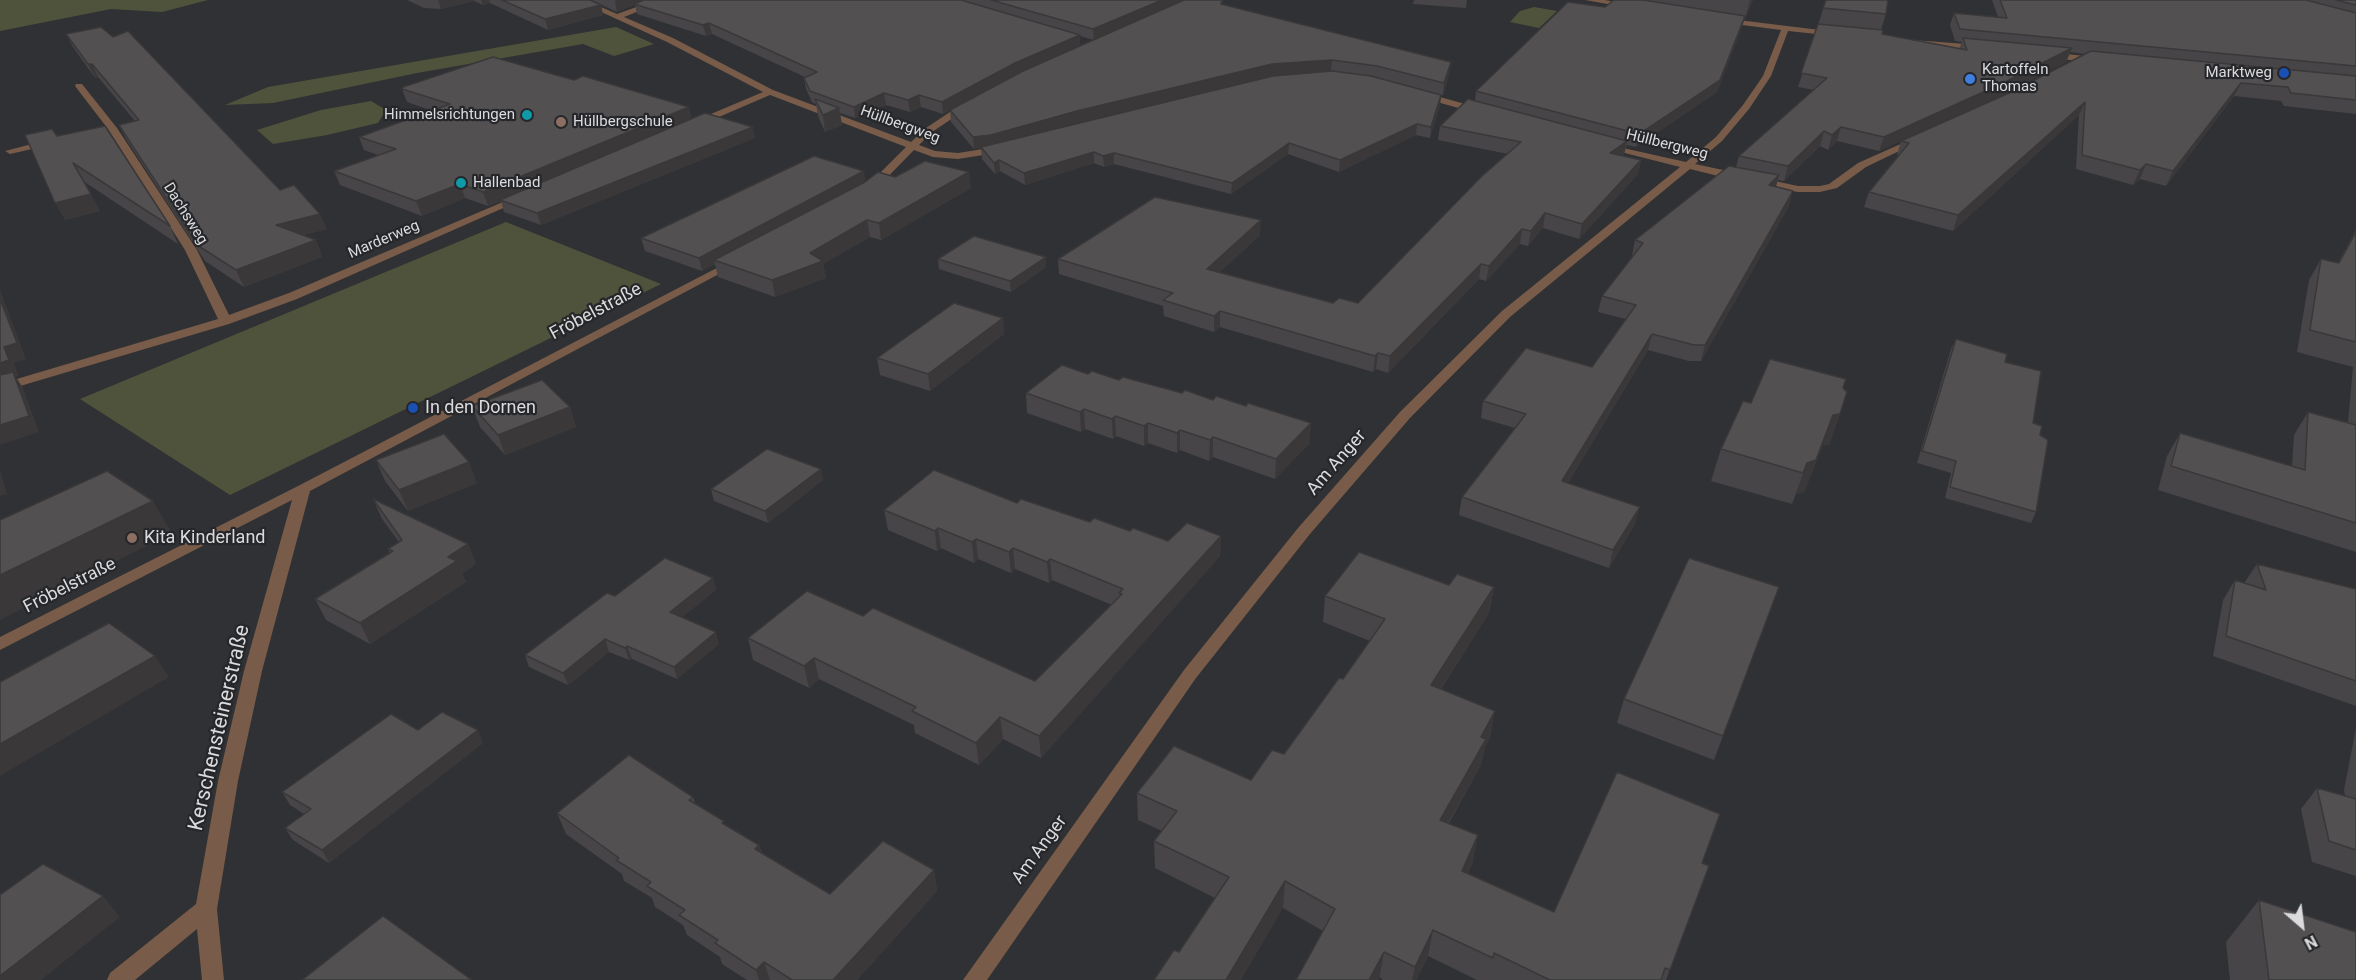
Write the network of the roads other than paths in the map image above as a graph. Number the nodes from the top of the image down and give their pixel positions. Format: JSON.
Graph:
{"nodes":[{"id":1,"x":579,"y":0,"type":"edge"},
{"id":2,"x":663,"y":0,"type":"edge"},
{"id":3,"x":1589,"y":0,"type":"edge"},
{"id":4,"x":1638,"y":8,"type":"edge"},
{"id":5,"x":618,"y":16,"type":"junction"},
{"id":6,"x":1711,"y":19,"type":"edge"},
{"id":7,"x":1785,"y":29,"type":"junction"},
{"id":8,"x":1841,"y":34,"type":"edge"},
{"id":9,"x":1901,"y":40,"type":"edge"},
{"id":10,"x":1991,"y":50,"type":"edge"},
{"id":11,"x":2037,"y":54,"type":"edge"},
{"id":12,"x":2082,"y":59,"type":"junction"},
{"id":13,"x":2104,"y":61,"type":"edge"},
{"id":14,"x":2063,"y":69,"type":"edge"},
{"id":15,"x":79,"y":86,"type":"dead end"},
{"id":16,"x":1406,"y":91,"type":"edge"},
{"id":17,"x":770,"y":92,"type":"junction"},
{"id":18,"x":983,"y":97,"type":"edge"},
{"id":19,"x":1496,"y":115,"type":"edge"},
{"id":20,"x":682,"y":129,"type":"edge"},
{"id":21,"x":1928,"y":135,"type":"edge"},
{"id":22,"x":67,"y":138,"type":"edge"},
{"id":23,"x":1598,"y":143,"type":"edge"},
{"id":24,"x":1016,"y":145,"type":"edge"},
{"id":25,"x":912,"y":147,"type":"junction"},
{"id":26,"x":10,"y":151,"type":"dead end"},
{"id":27,"x":1688,"y":167,"type":"junction"},
{"id":28,"x":529,"y":194,"type":"edge"},
{"id":29,"x":862,"y":194,"type":"edge"},
{"id":30,"x":744,"y":257,"type":"edge"},
{"id":31,"x":225,"y":321,"type":"junction"},
{"id":32,"x":0,"y":388,"type":"edge"},
{"id":33,"x":303,"y":489,"type":"junction"},
{"id":34,"x":0,"y":644,"type":"edge"},
{"id":35,"x":206,"y":909,"type":"junction"},
{"id":36,"x":118,"y":980,"type":"edge"},
{"id":37,"x":213,"y":980,"type":"edge"},
{"id":38,"x":974,"y":980,"type":"edge"}],
"edges":[{"from":1,"to":5,"type":"street","name":"Hüllbergweg"},
{"from":2,"to":5,"type":"street"},
{"from":3,"to":4,"type":"street"},
{"from":5,"to":17,"type":"street","name":"Hüllbergweg"},
{"from":6,"to":7,"type":"street"},
{"from":7,"to":8,"type":"street"},
{"from":7,"to":27,"type":"street","name":"Am Anger"},
{"from":9,"to":10,"type":"street"},
{"from":11,"to":12,"type":"street"},
{"from":12,"to":13,"type":"street"},
{"from":12,"to":14,"type":"street"},
{"from":15,"to":31,"type":"street","name":"Dachsweg"},
{"from":16,"to":19,"type":"street"},
{"from":17,"to":20,"type":"street"},
{"from":17,"to":25,"type":"street","name":"Hüllbergweg"},
{"from":18,"to":25,"type":"street"},
{"from":21,"to":27,"type":"street","name":"Hüllbergweg"},
{"from":22,"to":26,"type":"street"},
{"from":23,"to":27,"type":"street","name":"Hüllbergweg"},
{"from":24,"to":25,"type":"street","name":"Hüllbergweg"},
{"from":25,"to":29,"type":"street"},
{"from":27,"to":38,"type":"street","name":"Am Anger"},
{"from":28,"to":31,"type":"street","name":"Marderweg"},
{"from":30,"to":33,"type":"street","name":"Fröbelstraße"},
{"from":31,"to":32,"type":"street","name":"Marderweg"},
{"from":33,"to":34,"type":"street","name":"Fröbelstraße"},
{"from":33,"to":35,"type":"street","name":"Kerschensteinerstraße"},
{"from":35,"to":36,"type":"street"},
{"from":35,"to":37,"type":"street","name":"Kerschensteinerstraße"}]}
